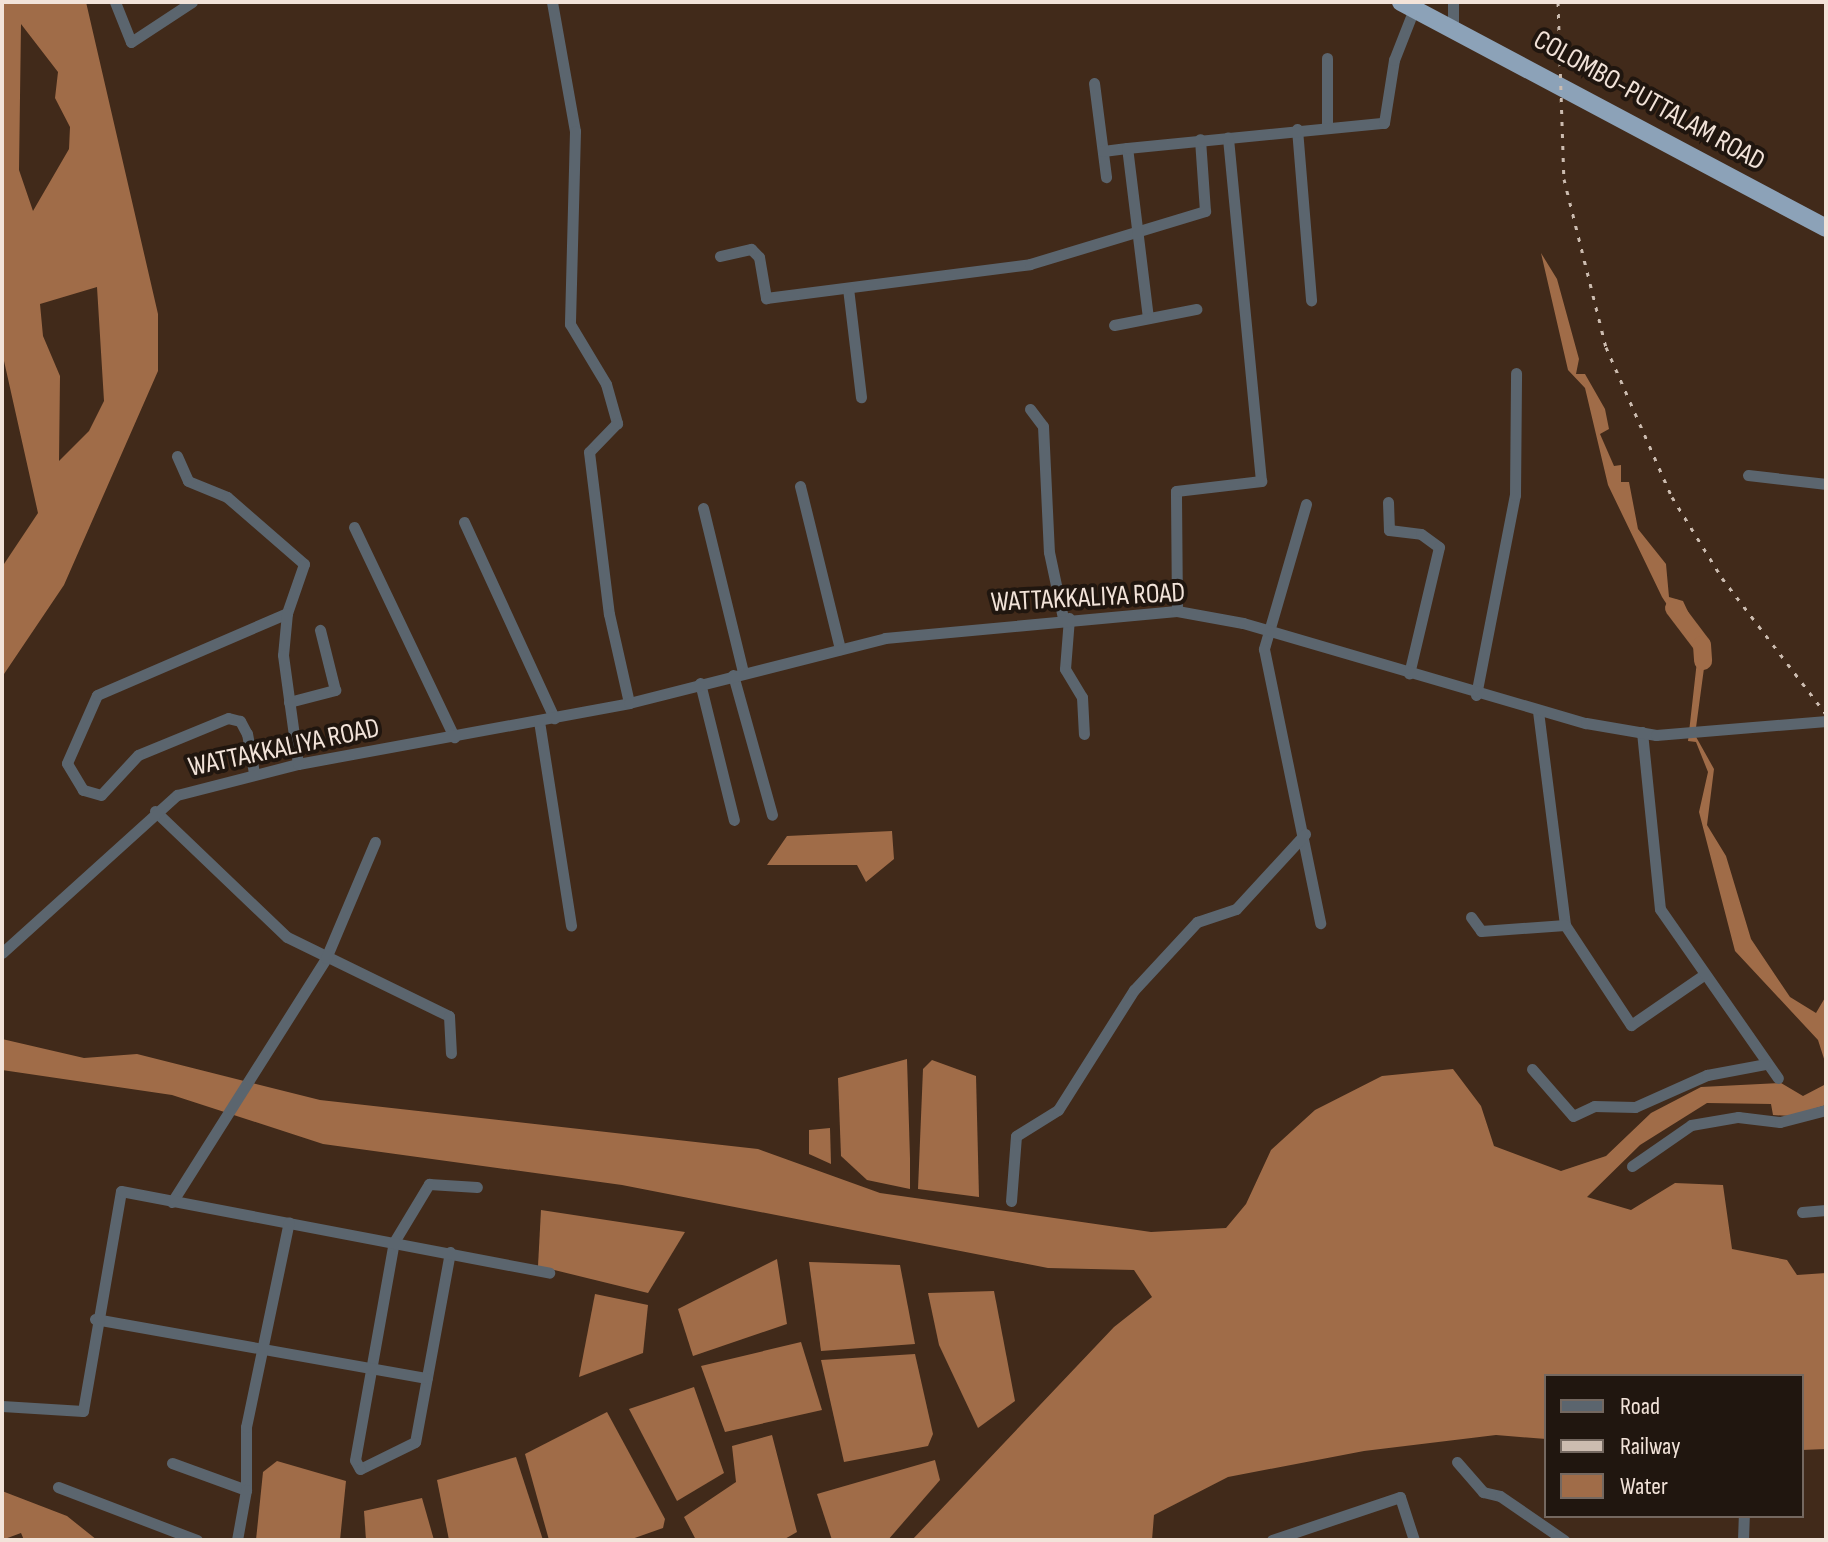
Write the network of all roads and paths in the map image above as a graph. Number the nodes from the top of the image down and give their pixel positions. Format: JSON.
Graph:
{"nodes":[{"id":1,"x":115,"y":2,"type":"edge"},
{"id":2,"x":192,"y":2,"type":"edge"},
{"id":3,"x":552,"y":2,"type":"edge"},
{"id":4,"x":1453,"y":2,"type":"edge"},
{"id":5,"x":1408,"y":6,"type":"edge"},
{"id":6,"x":1453,"y":28,"type":"junction"},
{"id":7,"x":1327,"y":58,"type":"dead end"},
{"id":8,"x":1094,"y":83,"type":"dead end"},
{"id":9,"x":1327,"y":125,"type":"junction"},
{"id":10,"x":1297,"y":129,"type":"junction"},
{"id":11,"x":1228,"y":138,"type":"junction"},
{"id":12,"x":1200,"y":139,"type":"junction"},
{"id":13,"x":1127,"y":148,"type":"junction"},
{"id":14,"x":1103,"y":151,"type":"junction"},
{"id":15,"x":1106,"y":177,"type":"dead end"},
{"id":16,"x":1826,"y":228,"type":"edge"},
{"id":17,"x":1138,"y":232,"type":"junction"},
{"id":18,"x":720,"y":256,"type":"dead end"},
{"id":19,"x":848,"y":288,"type":"junction"},
{"id":20,"x":1311,"y":300,"type":"dead end"},
{"id":21,"x":1196,"y":309,"type":"dead end"},
{"id":22,"x":1148,"y":318,"type":"junction"},
{"id":23,"x":1114,"y":325,"type":"dead end"},
{"id":24,"x":1516,"y":373,"type":"dead end"},
{"id":25,"x":861,"y":397,"type":"dead end"},
{"id":26,"x":1030,"y":409,"type":"dead end"},
{"id":27,"x":177,"y":456,"type":"dead end"},
{"id":28,"x":1748,"y":475,"type":"dead end"},
{"id":29,"x":1826,"y":484,"type":"edge"},
{"id":30,"x":800,"y":486,"type":"dead end"},
{"id":31,"x":1388,"y":502,"type":"dead end"},
{"id":32,"x":1306,"y":504,"type":"dead end"},
{"id":33,"x":703,"y":508,"type":"dead end"},
{"id":34,"x":464,"y":522,"type":"dead end"},
{"id":35,"x":354,"y":527,"type":"dead end"},
{"id":36,"x":1177,"y":611,"type":"junction"},
{"id":37,"x":287,"y":613,"type":"junction"},
{"id":38,"x":1066,"y":618,"type":"junction"},
{"id":39,"x":320,"y":630,"type":"dead end"},
{"id":40,"x":1271,"y":633,"type":"junction"},
{"id":41,"x":840,"y":649,"type":"junction"},
{"id":42,"x":738,"y":673,"type":"junction"},
{"id":43,"x":1409,"y":674,"type":"junction"},
{"id":44,"x":700,"y":683,"type":"junction"},
{"id":45,"x":1476,"y":695,"type":"junction"},
{"id":46,"x":289,"y":702,"type":"junction"},
{"id":47,"x":629,"y":703,"type":"junction"},
{"id":48,"x":1538,"y":711,"type":"junction"},
{"id":49,"x":554,"y":718,"type":"junction"},
{"id":50,"x":539,"y":721,"type":"junction"},
{"id":51,"x":1826,"y":721,"type":"edge"},
{"id":52,"x":1642,"y":732,"type":"junction"},
{"id":53,"x":1084,"y":734,"type":"dead end"},
{"id":54,"x":454,"y":737,"type":"junction"},
{"id":55,"x":298,"y":764,"type":"junction"},
{"id":56,"x":254,"y":773,"type":"junction"},
{"id":57,"x":155,"y":811,"type":"junction"},
{"id":58,"x":772,"y":815,"type":"dead end"},
{"id":59,"x":734,"y":820,"type":"dead end"},
{"id":60,"x":1305,"y":834,"type":"junction"},
{"id":61,"x":375,"y":842,"type":"dead end"},
{"id":62,"x":1471,"y":917,"type":"dead end"},
{"id":63,"x":1320,"y":923,"type":"dead end"},
{"id":64,"x":1565,"y":925,"type":"junction"},
{"id":65,"x":571,"y":926,"type":"dead end"},
{"id":66,"x":2,"y":953,"type":"edge"},
{"id":67,"x":326,"y":958,"type":"junction"},
{"id":68,"x":1702,"y":976,"type":"junction"},
{"id":69,"x":451,"y":1053,"type":"dead end"},
{"id":70,"x":1763,"y":1062,"type":"junction"},
{"id":71,"x":1532,"y":1069,"type":"dead end"},
{"id":72,"x":1778,"y":1078,"type":"dead end"},
{"id":73,"x":1826,"y":1110,"type":"edge"},
{"id":74,"x":1632,"y":1166,"type":"dead end"},
{"id":75,"x":477,"y":1187,"type":"dead end"},
{"id":76,"x":1011,"y":1201,"type":"dead end"},
{"id":77,"x":172,"y":1202,"type":"junction"},
{"id":78,"x":1826,"y":1210,"type":"edge"},
{"id":79,"x":1802,"y":1212,"type":"dead end"},
{"id":80,"x":289,"y":1222,"type":"junction"},
{"id":81,"x":394,"y":1242,"type":"junction"},
{"id":82,"x":450,"y":1252,"type":"junction"},
{"id":83,"x":549,"y":1273,"type":"dead end"},
{"id":84,"x":95,"y":1319,"type":"junction"},
{"id":85,"x":260,"y":1348,"type":"junction"},
{"id":86,"x":373,"y":1370,"type":"junction"},
{"id":87,"x":427,"y":1378,"type":"junction"},
{"id":88,"x":2,"y":1406,"type":"edge"},
{"id":89,"x":1457,"y":1462,"type":"dead end"},
{"id":90,"x":172,"y":1463,"type":"dead end"},
{"id":91,"x":58,"y":1487,"type":"dead end"},
{"id":92,"x":246,"y":1490,"type":"junction"},
{"id":93,"x":1744,"y":1518,"type":"edge"},
{"id":94,"x":197,"y":1540,"type":"edge"},
{"id":95,"x":237,"y":1540,"type":"edge"},
{"id":96,"x":1272,"y":1540,"type":"edge"},
{"id":97,"x":1414,"y":1540,"type":"edge"},
{"id":98,"x":1564,"y":1540,"type":"edge"},
{"id":99,"x":1743,"y":1540,"type":"edge"}],
"edges":[{"from":1,"to":2,"type":"street"},
{"from":3,"to":47,"type":"street"},
{"from":4,"to":6,"type":"street"},
{"from":5,"to":6,"type":"highway","name":"COLOMBO-PUTTALAM ROAD"},
{"from":5,"to":9,"type":"street"},
{"from":6,"to":16,"type":"highway","name":"COLOMBO-PUTTALAM ROAD"},
{"from":7,"to":9,"type":"street"},
{"from":8,"to":14,"type":"street"},
{"from":9,"to":10,"type":"street"},
{"from":10,"to":11,"type":"street"},
{"from":10,"to":20,"type":"street"},
{"from":11,"to":12,"type":"street"},
{"from":11,"to":36,"type":"street"},
{"from":12,"to":13,"type":"street"},
{"from":12,"to":17,"type":"street"},
{"from":13,"to":14,"type":"street"},
{"from":13,"to":17,"type":"street"},
{"from":14,"to":15,"type":"street"},
{"from":17,"to":19,"type":"street"},
{"from":17,"to":22,"type":"street"},
{"from":18,"to":19,"type":"street"},
{"from":19,"to":25,"type":"street"},
{"from":21,"to":22,"type":"street"},
{"from":22,"to":23,"type":"street"},
{"from":24,"to":45,"type":"street"},
{"from":26,"to":38,"type":"street"},
{"from":27,"to":37,"type":"street"},
{"from":28,"to":29,"type":"street"},
{"from":30,"to":41,"type":"street"},
{"from":31,"to":43,"type":"street"},
{"from":32,"to":40,"type":"street"},
{"from":33,"to":42,"type":"street"},
{"from":34,"to":49,"type":"street"},
{"from":35,"to":54,"type":"street"},
{"from":36,"to":38,"type":"street","name":"WATTAKKALIYA ROAD"},
{"from":36,"to":40,"type":"street","name":"WATTAKKALIYA ROAD"},
{"from":37,"to":46,"type":"street"},
{"from":37,"to":56,"type":"street"},
{"from":38,"to":41,"type":"street","name":"WATTAKKALIYA ROAD"},
{"from":38,"to":53,"type":"street"},
{"from":39,"to":46,"type":"street"},
{"from":40,"to":43,"type":"street","name":"WATTAKKALIYA ROAD"},
{"from":40,"to":60,"type":"street"},
{"from":41,"to":42,"type":"street","name":"WATTAKKALIYA ROAD"},
{"from":42,"to":44,"type":"street","name":"WATTAKKALIYA ROAD"},
{"from":42,"to":58,"type":"street"},
{"from":43,"to":45,"type":"street","name":"WATTAKKALIYA ROAD"},
{"from":44,"to":47,"type":"street","name":"WATTAKKALIYA ROAD"},
{"from":44,"to":59,"type":"street"},
{"from":45,"to":48,"type":"street","name":"WATTAKKALIYA ROAD"},
{"from":46,"to":55,"type":"street"},
{"from":47,"to":49,"type":"street","name":"WATTAKKALIYA ROAD"},
{"from":48,"to":52,"type":"street","name":"WATTAKKALIYA ROAD"},
{"from":48,"to":64,"type":"street"},
{"from":49,"to":50,"type":"street","name":"WATTAKKALIYA ROAD"},
{"from":50,"to":54,"type":"street","name":"WATTAKKALIYA ROAD"},
{"from":50,"to":65,"type":"street"},
{"from":51,"to":52,"type":"street","name":"WATTAKKALIYA ROAD"},
{"from":52,"to":68,"type":"street"},
{"from":54,"to":55,"type":"street","name":"WATTAKKALIYA ROAD"},
{"from":55,"to":56,"type":"street","name":"WATTAKKALIYA ROAD"},
{"from":56,"to":57,"type":"street","name":"WATTAKKALIYA ROAD"},
{"from":57,"to":66,"type":"street","name":"WATTAKKALIYA ROAD"},
{"from":57,"to":67,"type":"street"},
{"from":60,"to":63,"type":"street"},
{"from":60,"to":76,"type":"street"},
{"from":61,"to":67,"type":"street"},
{"from":62,"to":64,"type":"street"},
{"from":64,"to":68,"type":"street"},
{"from":67,"to":69,"type":"street"},
{"from":67,"to":77,"type":"street"},
{"from":68,"to":70,"type":"street"},
{"from":70,"to":71,"type":"street"},
{"from":70,"to":72,"type":"street"},
{"from":73,"to":74,"type":"street"},
{"from":75,"to":81,"type":"street"},
{"from":77,"to":80,"type":"street"},
{"from":77,"to":84,"type":"street"},
{"from":78,"to":79,"type":"street"},
{"from":80,"to":81,"type":"street"},
{"from":80,"to":85,"type":"street"},
{"from":81,"to":82,"type":"street"},
{"from":81,"to":86,"type":"street"},
{"from":82,"to":83,"type":"street"},
{"from":82,"to":87,"type":"street"},
{"from":84,"to":85,"type":"street"},
{"from":84,"to":88,"type":"street"},
{"from":85,"to":86,"type":"street"},
{"from":85,"to":92,"type":"street"},
{"from":86,"to":87,"type":"street"},
{"from":86,"to":87,"type":"street"},
{"from":89,"to":98,"type":"street"},
{"from":90,"to":92,"type":"street"},
{"from":91,"to":94,"type":"street"},
{"from":92,"to":95,"type":"street"},
{"from":93,"to":99,"type":"street"},
{"from":96,"to":97,"type":"street"}]}
